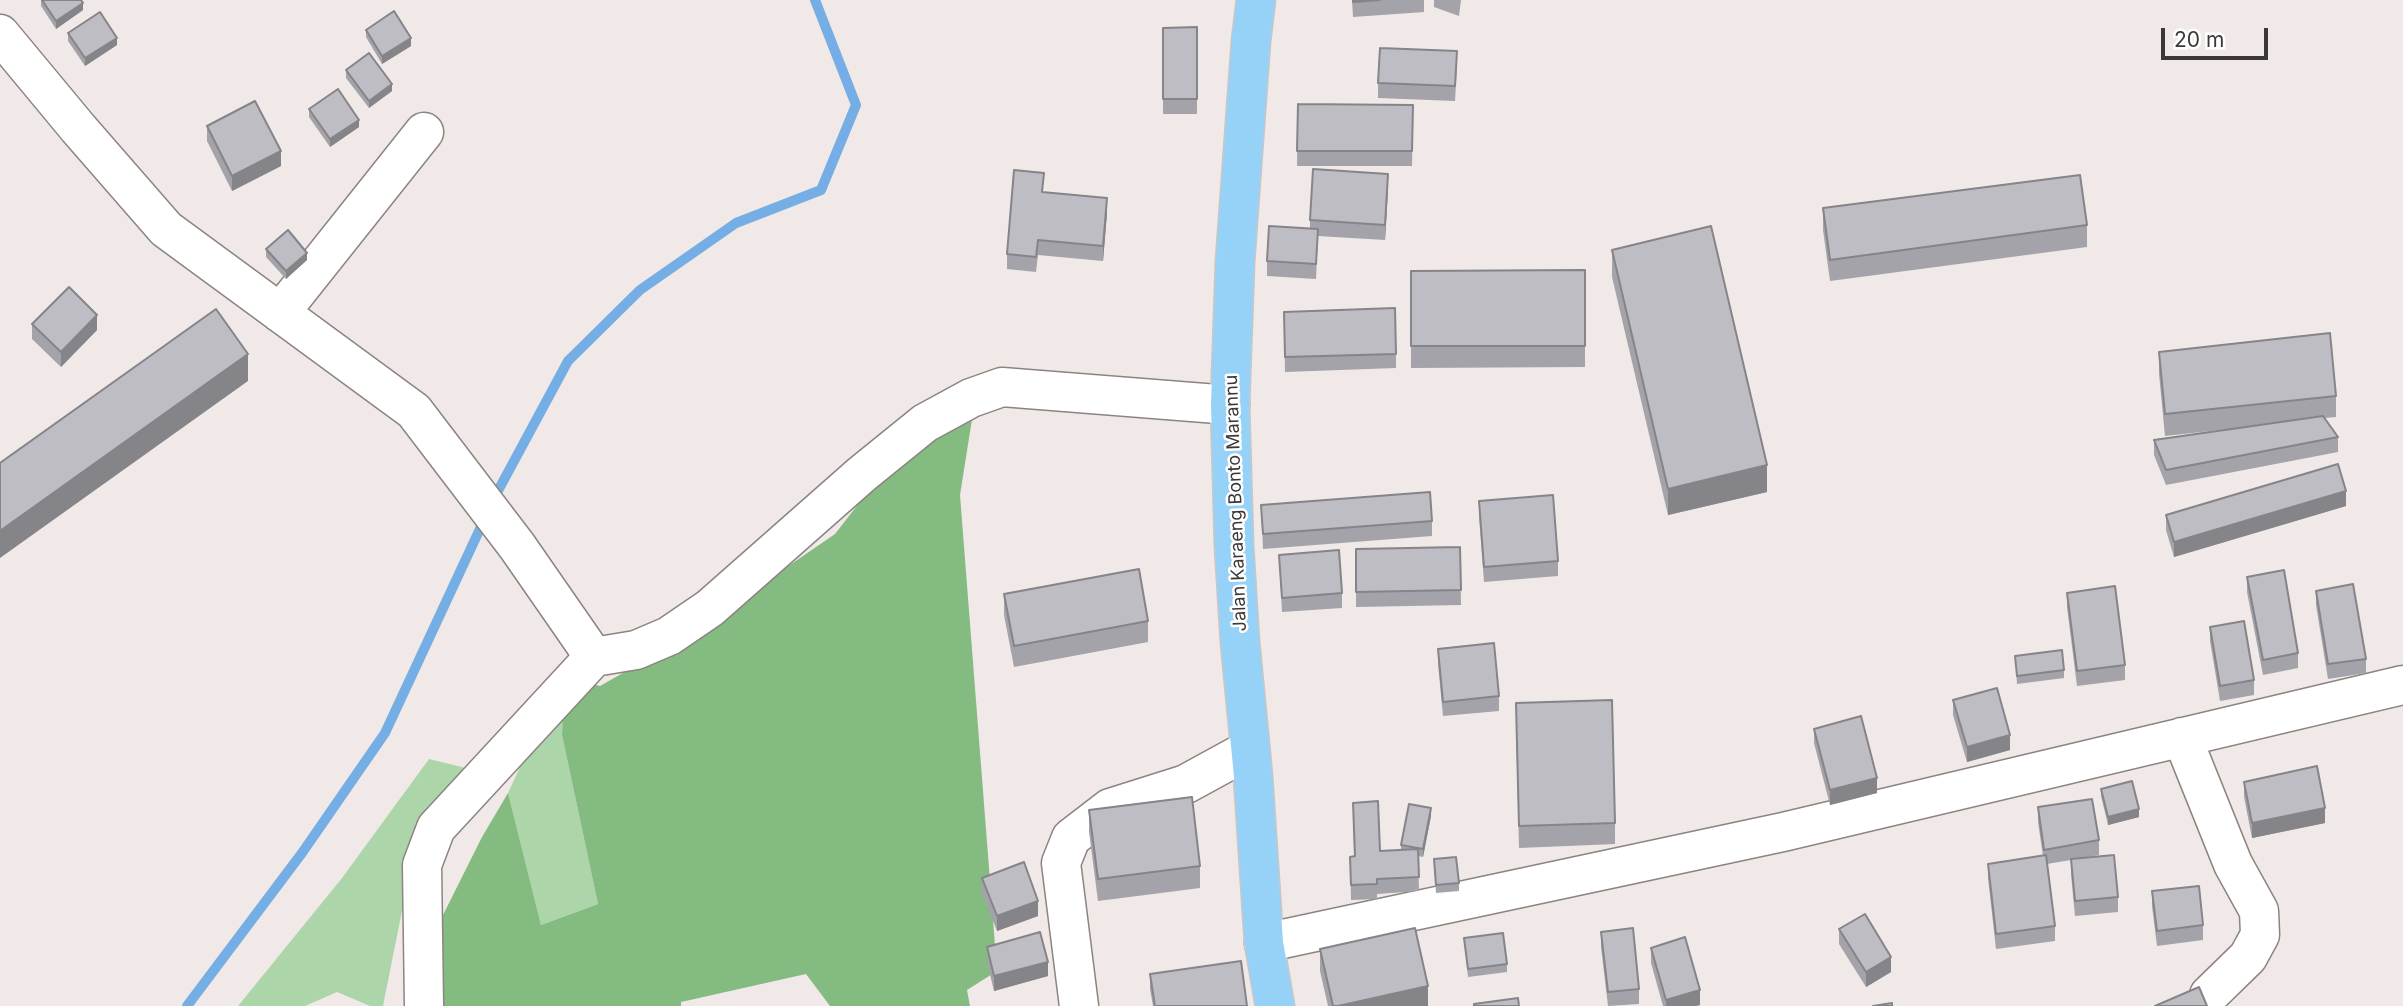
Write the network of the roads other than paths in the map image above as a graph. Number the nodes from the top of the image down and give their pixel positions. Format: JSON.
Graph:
{"nodes":[{"id":1,"x":1256,"y":0,"type":"edge"},
{"id":2,"x":0,"y":34,"type":"edge"},
{"id":3,"x":424,"y":132,"type":"dead end"},
{"id":4,"x":280,"y":313,"type":"junction"},
{"id":5,"x":1230,"y":405,"type":"junction"},
{"id":6,"x":594,"y":657,"type":"junction"},
{"id":7,"x":2403,"y":685,"type":"edge"},
{"id":8,"x":2182,"y":737,"type":"junction"},
{"id":9,"x":1250,"y":749,"type":"junction"},
{"id":10,"x":1264,"y":943,"type":"junction"},
{"id":11,"x":2209,"y":995,"type":"dead end"},
{"id":12,"x":424,"y":1006,"type":"edge"},
{"id":13,"x":1079,"y":1006,"type":"edge"},
{"id":14,"x":1275,"y":1006,"type":"edge"}],
"edges":[{"from":1,"to":5,"type":"main road","name":"Jalan Karaeng Bonto Marannu"},
{"from":2,"to":4,"type":"street"},
{"from":3,"to":4,"type":"street"},
{"from":4,"to":6,"type":"street"},
{"from":5,"to":6,"type":"street"},
{"from":5,"to":9,"type":"main road","name":"Jalan Karaeng Bonto Marannu"},
{"from":6,"to":12,"type":"street"},
{"from":7,"to":8,"type":"street"},
{"from":8,"to":10,"type":"street"},
{"from":8,"to":11,"type":"street"},
{"from":9,"to":10,"type":"main road","name":"Jalan Karaeng Bonto Marannu"},
{"from":9,"to":13,"type":"street"},
{"from":10,"to":14,"type":"main road","name":"Jalan Karaeng Bonto Marannu"}]}
